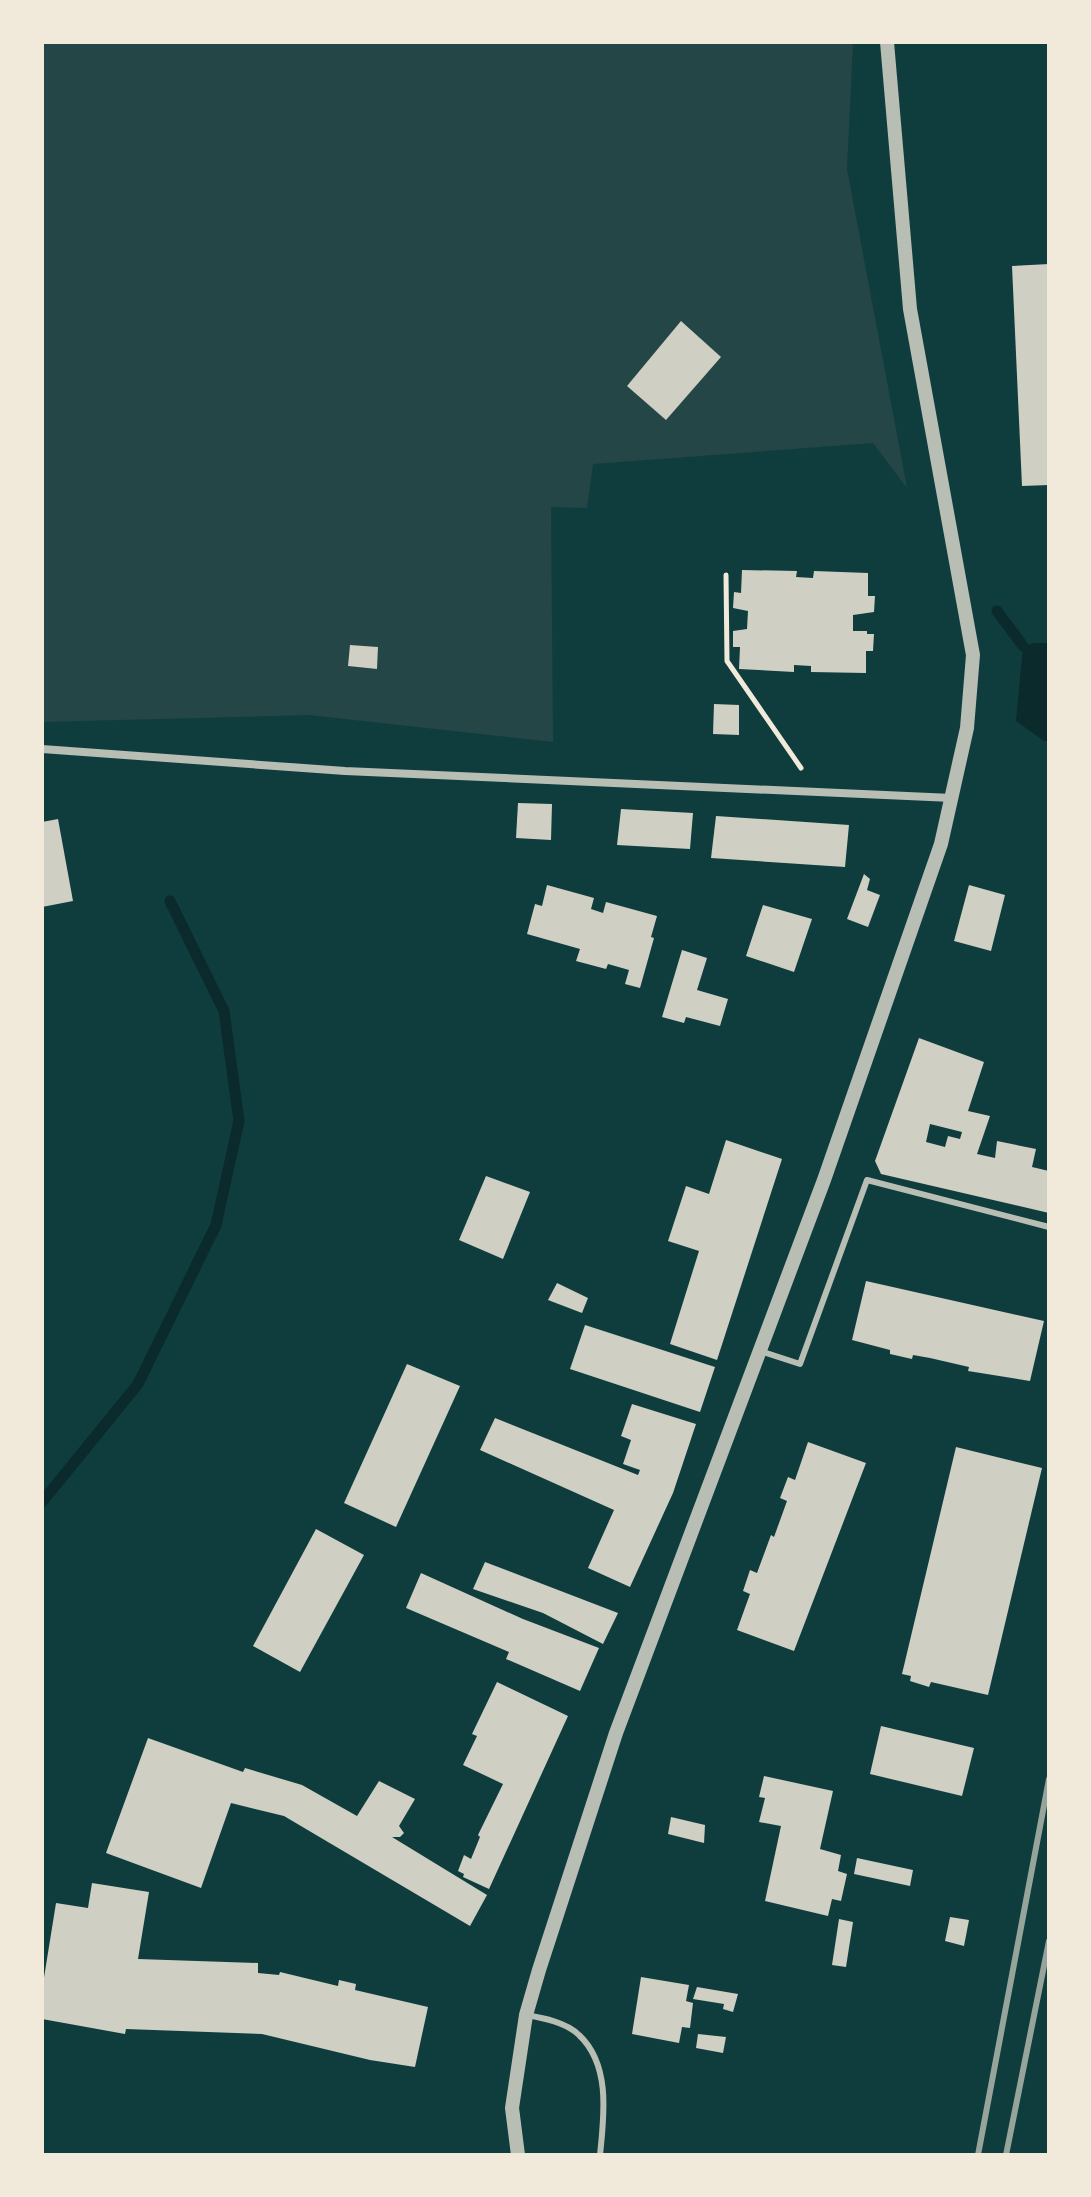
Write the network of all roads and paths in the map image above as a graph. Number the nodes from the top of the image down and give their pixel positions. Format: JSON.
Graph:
{"nodes":[{"id":1,"x":887,"y":42,"type":"edge"},
{"id":2,"x":726,"y":575,"type":"dead end"},
{"id":3,"x":42,"y":749,"type":"edge"},
{"id":4,"x":817,"y":792,"type":"junction"},
{"id":5,"x":953,"y":798,"type":"junction"},
{"id":6,"x":1049,"y":1227,"type":"edge"},
{"id":7,"x":760,"y":1351,"type":"junction"},
{"id":8,"x":526,"y":2015,"type":"junction"},
{"id":9,"x":518,"y":2155,"type":"edge"},
{"id":10,"x":600,"y":2155,"type":"edge"}],
"edges":[{"from":1,"to":5,"type":"street"},
{"from":2,"to":4,"type":"path"},
{"from":3,"to":4,"type":"street"},
{"from":4,"to":5,"type":"street"},
{"from":5,"to":7,"type":"street"},
{"from":6,"to":7,"type":"lane"},
{"from":7,"to":8,"type":"street"},
{"from":8,"to":9,"type":"street"},
{"from":8,"to":10,"type":"lane"}]}
